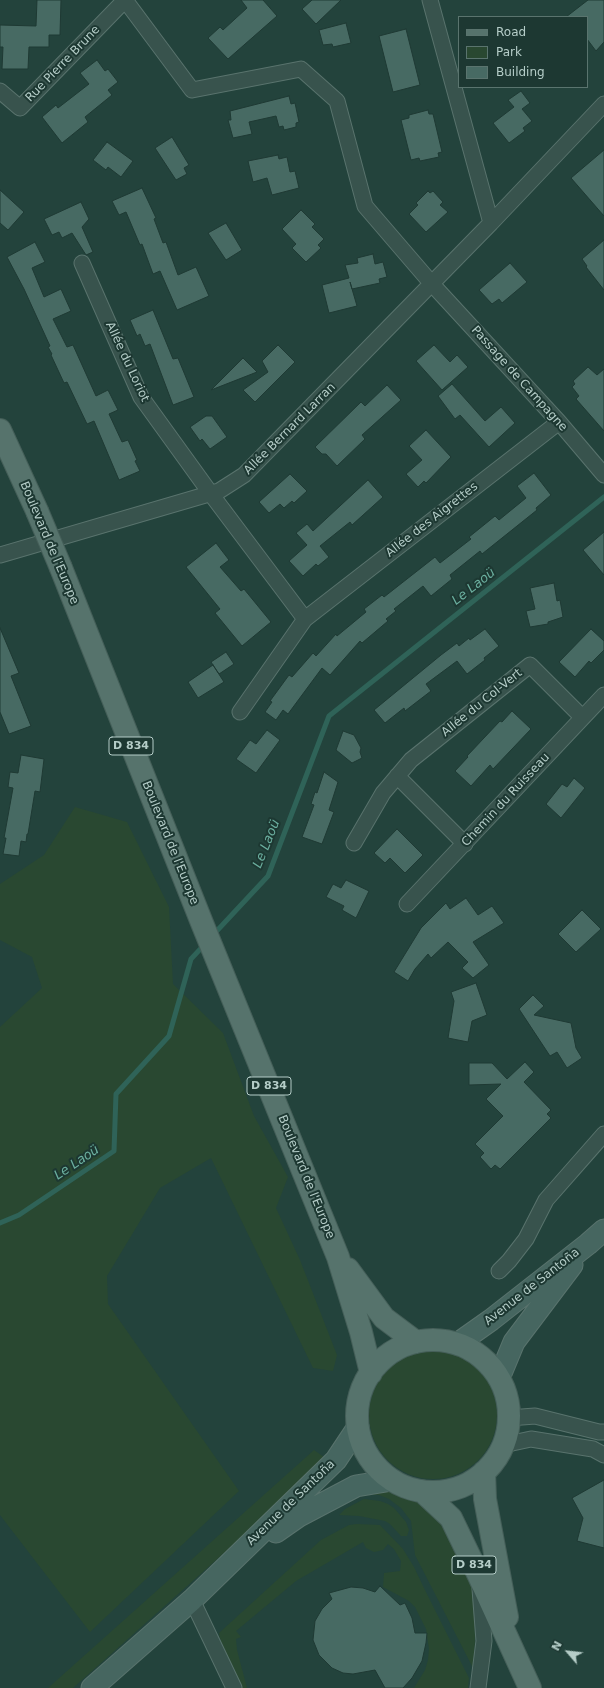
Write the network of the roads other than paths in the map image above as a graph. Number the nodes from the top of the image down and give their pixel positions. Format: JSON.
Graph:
{"nodes":[{"id":1,"x":125,"y":0,"type":"edge"},
{"id":2,"x":430,"y":0,"type":"edge"},
{"id":3,"x":0,"y":91,"type":"edge"},
{"id":4,"x":604,"y":104,"type":"edge"},
{"id":5,"x":491,"y":223,"type":"junction"},
{"id":6,"x":82,"y":264,"type":"dead end"},
{"id":7,"x":432,"y":284,"type":"junction"},
{"id":8,"x":559,"y":422,"type":"junction"},
{"id":9,"x":0,"y":430,"type":"edge"},
{"id":10,"x":604,"y":475,"type":"edge"},
{"id":11,"x":211,"y":494,"type":"junction"},
{"id":12,"x":0,"y":555,"type":"edge"},
{"id":13,"x":305,"y":619,"type":"junction"},
{"id":14,"x":604,"y":696,"type":"edge"},
{"id":15,"x":240,"y":712,"type":"dead end"},
{"id":16,"x":582,"y":717,"type":"junction"},
{"id":17,"x":396,"y":776,"type":"junction"},
{"id":18,"x":354,"y":843,"type":"dead end"},
{"id":19,"x":464,"y":844,"type":"junction"},
{"id":20,"x":407,"y":904,"type":"dead end"},
{"id":21,"x":604,"y":1134,"type":"edge"},
{"id":22,"x":604,"y":1230,"type":"edge"},
{"id":23,"x":588,"y":1244,"type":"junction"},
{"id":24,"x":338,"y":1257,"type":"junction"},
{"id":25,"x":499,"y":1271,"type":"dead end"},
{"id":26,"x":416,"y":1342,"type":"junction"},
{"id":27,"x":457,"y":1344,"type":"junction"},
{"id":28,"x":371,"y":1373,"type":"junction"},
{"id":29,"x":499,"y":1378,"type":"junction"},
{"id":30,"x":509,"y":1418,"type":"junction"},
{"id":31,"x":358,"y":1427,"type":"junction"},
{"id":32,"x":604,"y":1432,"type":"edge"},
{"id":33,"x":503,"y":1445,"type":"junction"},
{"id":34,"x":604,"y":1455,"type":"edge"},
{"id":35,"x":484,"y":1472,"type":"junction"},
{"id":36,"x":392,"y":1480,"type":"junction"},
{"id":37,"x":422,"y":1491,"type":"junction"},
{"id":38,"x":219,"y":1574,"type":"junction"},
{"id":39,"x":480,"y":1576,"type":"junction"},
{"id":40,"x":192,"y":1600,"type":"junction"},
{"id":41,"x":513,"y":1649,"type":"junction"},
{"id":42,"x":92,"y":1688,"type":"edge"},
{"id":43,"x":234,"y":1688,"type":"edge"},
{"id":44,"x":478,"y":1688,"type":"edge"},
{"id":45,"x":530,"y":1688,"type":"edge"}],
"edges":[{"from":1,"to":3,"type":"street","name":"Rue Pierre Brune"},
{"from":1,"to":7,"type":"street","name":"Passage de Campagne"},
{"from":2,"to":5,"type":"street"},
{"from":4,"to":5,"type":"street","name":"Allée Bernard Larran"},
{"from":5,"to":7,"type":"street","name":"Allée Bernard Larran"},
{"from":6,"to":11,"type":"street","name":"Allée du Loriot"},
{"from":7,"to":8,"type":"street","name":"Passage de Campagne"},
{"from":7,"to":11,"type":"street","name":"Allée Bernard Larran"},
{"from":8,"to":10,"type":"street","name":"Passage de Campagne"},
{"from":8,"to":13,"type":"street","name":"Allée des Aigrettes"},
{"from":9,"to":24,"type":"main road","name":"Boulevard de l'Europe","number":"D 834","bridge":true},
{"from":11,"to":12,"type":"street","name":"Allée Bernard Larran"},
{"from":11,"to":13,"type":"street"},
{"from":13,"to":15,"type":"street","name":"Allée des Aigrettes"},
{"from":14,"to":16,"type":"street","name":"Chemin du Ruisseau"},
{"from":16,"to":17,"type":"street","name":"Allée du Col-Vert"},
{"from":16,"to":19,"type":"street","name":"Chemin du Ruisseau"},
{"from":17,"to":18,"type":"street","name":"Allée du Col-Vert"},
{"from":17,"to":19,"type":"street"},
{"from":19,"to":20,"type":"street","name":"Chemin du Ruisseau"},
{"from":21,"to":25,"type":"street"},
{"from":22,"to":23,"type":"main road","name":"Avenue de Santoña"},
{"from":23,"to":27,"type":"main road","name":"Avenue de Santoña"},
{"from":23,"to":29,"type":"main road","name":"Avenue de Santoña"},
{"from":24,"to":26,"type":"main road","name":"Boulevard de l'Europe","number":"D 834"},
{"from":24,"to":28,"type":"main road","name":"Boulevard de l'Europe","number":"D 834"},
{"from":26,"to":27,"type":"main road"},
{"from":26,"to":28,"type":"main road"},
{"from":27,"to":29,"type":"main road"},
{"from":28,"to":31,"type":"main road"},
{"from":29,"to":30,"type":"main road"},
{"from":30,"to":32,"type":"street"},
{"from":30,"to":33,"type":"main road"},
{"from":31,"to":36,"type":"main road"},
{"from":31,"to":38,"type":"main road","name":"Avenue de Santoña"},
{"from":33,"to":34,"type":"street"},
{"from":33,"to":35,"type":"main road"},
{"from":35,"to":37,"type":"main road"},
{"from":35,"to":41,"type":"main road","number":"D 834"},
{"from":36,"to":37,"type":"main road"},
{"from":36,"to":38,"type":"main road","name":"Avenue de Santoña"},
{"from":37,"to":39,"type":"main road","number":"D 834"},
{"from":38,"to":40,"type":"main road","name":"Avenue de Santoña"},
{"from":39,"to":41,"type":"main road","number":"D 834"},
{"from":39,"to":44,"type":"street"},
{"from":40,"to":42,"type":"main road","name":"Avenue de Santoña"},
{"from":40,"to":43,"type":"street"},
{"from":41,"to":45,"type":"main road","number":"D 834"}]}
